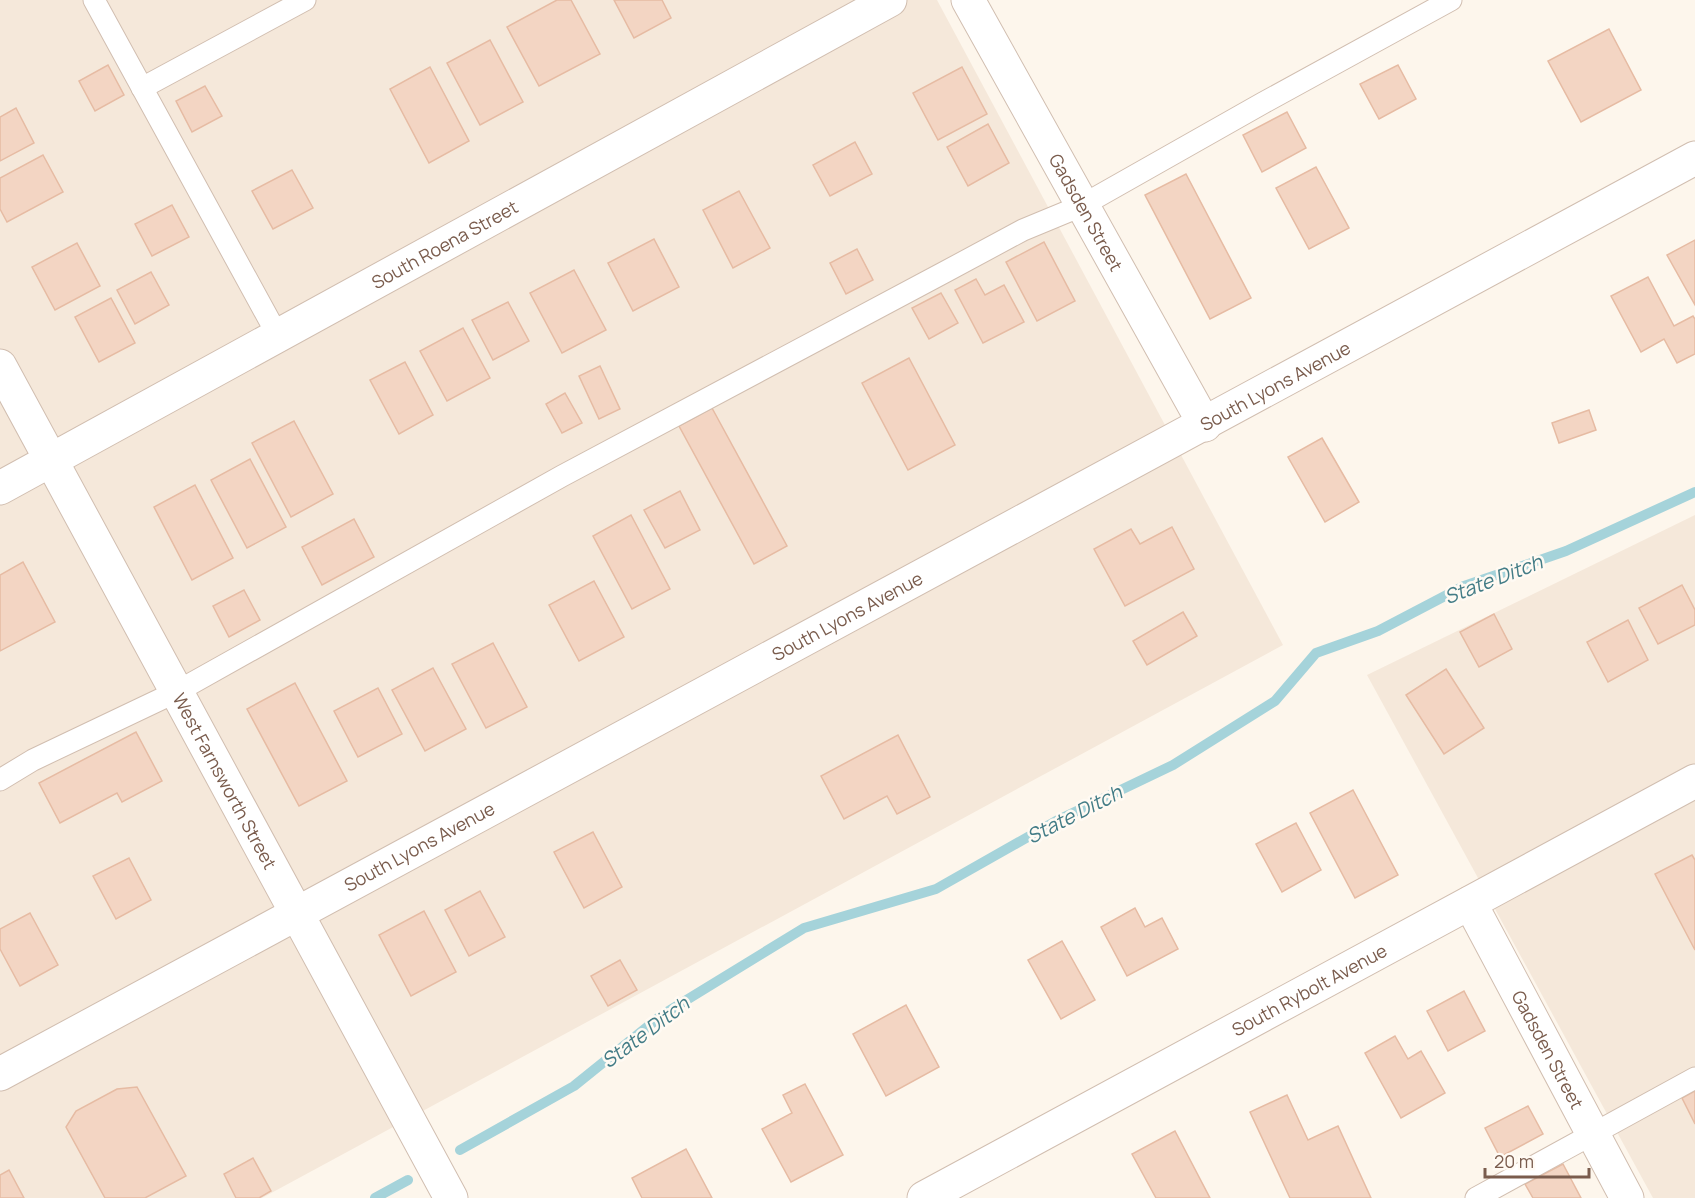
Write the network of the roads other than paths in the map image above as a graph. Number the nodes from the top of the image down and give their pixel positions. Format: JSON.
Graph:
{"nodes":[{"id":1,"x":94,"y":0,"type":"edge"},
{"id":2,"x":305,"y":0,"type":"edge"},
{"id":3,"x":890,"y":0,"type":"edge"},
{"id":4,"x":968,"y":0,"type":"edge"},
{"id":5,"x":1451,"y":0,"type":"edge"},
{"id":6,"x":142,"y":88,"type":"junction"},
{"id":7,"x":1695,"y":158,"type":"edge"},
{"id":8,"x":1081,"y":206,"type":"junction"},
{"id":9,"x":278,"y":336,"type":"junction"},
{"id":10,"x":0,"y":366,"type":"edge"},
{"id":11,"x":1205,"y":426,"type":"junction"},
{"id":12,"x":51,"y":460,"type":"junction"},
{"id":13,"x":0,"y":488,"type":"edge"},
{"id":14,"x":178,"y":691,"type":"junction"},
{"id":15,"x":0,"y":780,"type":"edge"},
{"id":16,"x":1695,"y":781,"type":"edge"},
{"id":17,"x":1470,"y":903,"type":"junction"},
{"id":18,"x":296,"y":912,"type":"junction"},
{"id":19,"x":0,"y":1074,"type":"edge"},
{"id":20,"x":1695,"y":1078,"type":"edge"},
{"id":21,"x":1593,"y":1134,"type":"junction"},
{"id":22,"x":451,"y":1198,"type":"edge"},
{"id":23,"x":924,"y":1198,"type":"edge"},
{"id":24,"x":1476,"y":1198,"type":"edge"},
{"id":25,"x":1627,"y":1198,"type":"edge"}],
"edges":[{"from":1,"to":6,"type":"lane"},
{"from":2,"to":6,"type":"lane"},
{"from":3,"to":9,"type":"street","name":"South Roena Street"},
{"from":4,"to":8,"type":"street","name":"Gadsden Street"},
{"from":5,"to":8,"type":"lane"},
{"from":6,"to":9,"type":"lane"},
{"from":7,"to":11,"type":"street","name":"South Lyons Avenue"},
{"from":8,"to":11,"type":"street","name":"Gadsden Street"},
{"from":8,"to":14,"type":"lane"},
{"from":9,"to":12,"type":"street","name":"South Roena Street"},
{"from":10,"to":12,"type":"street","name":"West Farnsworth Street"},
{"from":11,"to":18,"type":"street","name":"South Lyons Avenue"},
{"from":12,"to":13,"type":"street","name":"South Roena Street"},
{"from":12,"to":14,"type":"street","name":"West Farnsworth Street"},
{"from":14,"to":15,"type":"lane"},
{"from":14,"to":18,"type":"street","name":"West Farnsworth Street"},
{"from":16,"to":17,"type":"street","name":"South Rybolt Avenue"},
{"from":17,"to":21,"type":"street","name":"Gadsden Street"},
{"from":17,"to":23,"type":"street","name":"South Rybolt Avenue"},
{"from":18,"to":19,"type":"street","name":"South Lyons Avenue"},
{"from":18,"to":22,"type":"street","name":"West Farnsworth Street"},
{"from":20,"to":21,"type":"lane"},
{"from":21,"to":24,"type":"lane"},
{"from":21,"to":25,"type":"street","name":"Gadsden Street"}]}
